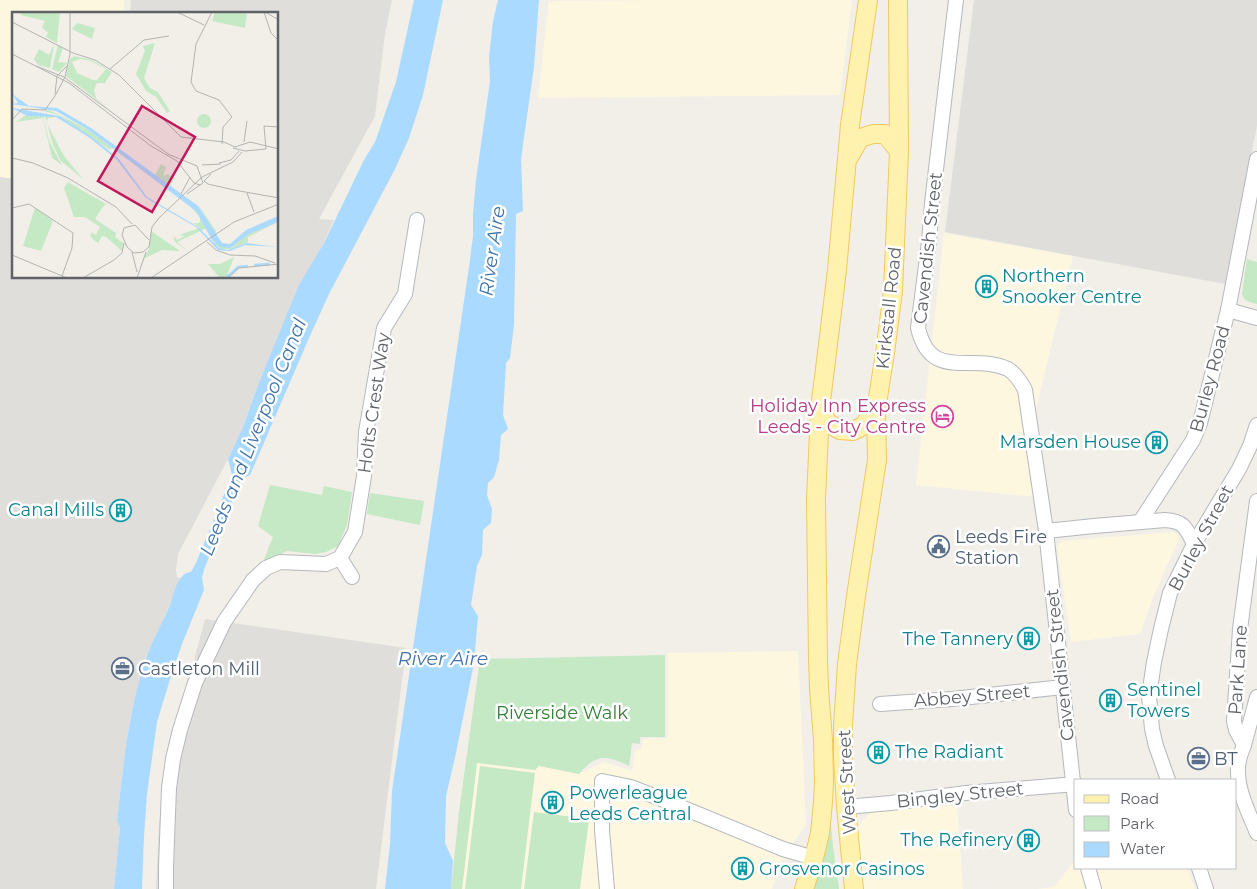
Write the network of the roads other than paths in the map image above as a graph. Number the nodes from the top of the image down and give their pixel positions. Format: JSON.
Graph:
{"nodes":[{"id":1,"x":868,"y":0,"type":"edge"},
{"id":2,"x":898,"y":0,"type":"edge"},
{"id":3,"x":956,"y":0,"type":"edge"},
{"id":4,"x":899,"y":151,"type":"junction"},
{"id":5,"x":847,"y":159,"type":"junction"},
{"id":6,"x":1257,"y":159,"type":"edge"},
{"id":7,"x":417,"y":220,"type":"dead end"},
{"id":8,"x":1228,"y":310,"type":"junction"},
{"id":9,"x":1257,"y":318,"type":"edge"},
{"id":10,"x":820,"y":409,"type":"junction"},
{"id":11,"x":876,"y":410,"type":"junction"},
{"id":12,"x":1257,"y":425,"type":"edge"},
{"id":13,"x":1254,"y":448,"type":"edge"},
{"id":14,"x":1257,"y":501,"type":"edge"},
{"id":15,"x":1140,"y":522,"type":"junction"},
{"id":16,"x":1046,"y":531,"type":"junction"},
{"id":17,"x":1194,"y":544,"type":"junction"},
{"id":18,"x":340,"y":558,"type":"junction"},
{"id":19,"x":352,"y":577,"type":"dead end"},
{"id":20,"x":1063,"y":687,"type":"junction"},
{"id":21,"x":1257,"y":697,"type":"edge"},
{"id":22,"x":844,"y":704,"type":"joint"},
{"id":23,"x":880,"y":704,"type":"dead end"},
{"id":24,"x":1244,"y":745,"type":"junction"},
{"id":25,"x":1168,"y":779,"type":"edge"},
{"id":26,"x":1074,"y":784,"type":"edge"},
{"id":27,"x":846,"y":807,"type":"junction"},
{"id":28,"x":1257,"y":833,"type":"edge"},
{"id":29,"x":814,"y":858,"type":"junction"},
{"id":30,"x":1088,"y":869,"type":"edge"},
{"id":31,"x":1199,"y":869,"type":"edge"},
{"id":32,"x":166,"y":889,"type":"edge"},
{"id":33,"x":607,"y":889,"type":"edge"},
{"id":34,"x":804,"y":889,"type":"edge"},
{"id":35,"x":854,"y":889,"type":"edge"},
{"id":36,"x":1094,"y":889,"type":"edge"},
{"id":37,"x":1206,"y":889,"type":"edge"}],
"edges":[{"from":1,"to":5,"type":"main road"},
{"from":2,"to":4,"type":"main road","name":"Kirkstall Road"},
{"from":3,"to":16,"type":"street","name":"Cavendish Street"},
{"from":4,"to":5,"type":"main road"},
{"from":4,"to":11,"type":"main road","name":"Kirkstall Road"},
{"from":5,"to":10,"type":"main road"},
{"from":6,"to":8,"type":"street","name":"Burley Road"},
{"from":7,"to":18,"type":"street","name":"Holts Crest Way"},
{"from":8,"to":9,"type":"street","name":"Burley Road"},
{"from":8,"to":15,"type":"street","name":"Burley Road"},
{"from":10,"to":11,"type":"main road"},
{"from":10,"to":29,"type":"main road"},
{"from":11,"to":22,"type":"main road","name":"Kirkstall Road"},
{"from":12,"to":13,"type":"street"},
{"from":13,"to":17,"type":"street","name":"Burley Street"},
{"from":14,"to":24,"type":"street","name":"Park Lane"},
{"from":15,"to":16,"type":"street"},
{"from":15,"to":17,"type":"street"},
{"from":16,"to":20,"type":"street","name":"Cavendish Street"},
{"from":17,"to":25,"type":"street","name":"Burley Street"},
{"from":18,"to":19,"type":"street"},
{"from":18,"to":32,"type":"street"},
{"from":20,"to":23,"type":"street","name":"Abbey Street"},
{"from":20,"to":26,"type":"street","name":"Cavendish Street"},
{"from":21,"to":24,"type":"street"},
{"from":22,"to":27,"type":"main road","name":"West Street"},
{"from":24,"to":28,"type":"street"},
{"from":26,"to":27,"type":"street","name":"Bingley Street"},
{"from":27,"to":35,"type":"main road","name":"West Street"},
{"from":29,"to":33,"type":"street"},
{"from":29,"to":34,"type":"main road"},
{"from":30,"to":36,"type":"street"},
{"from":31,"to":37,"type":"street"}]}
